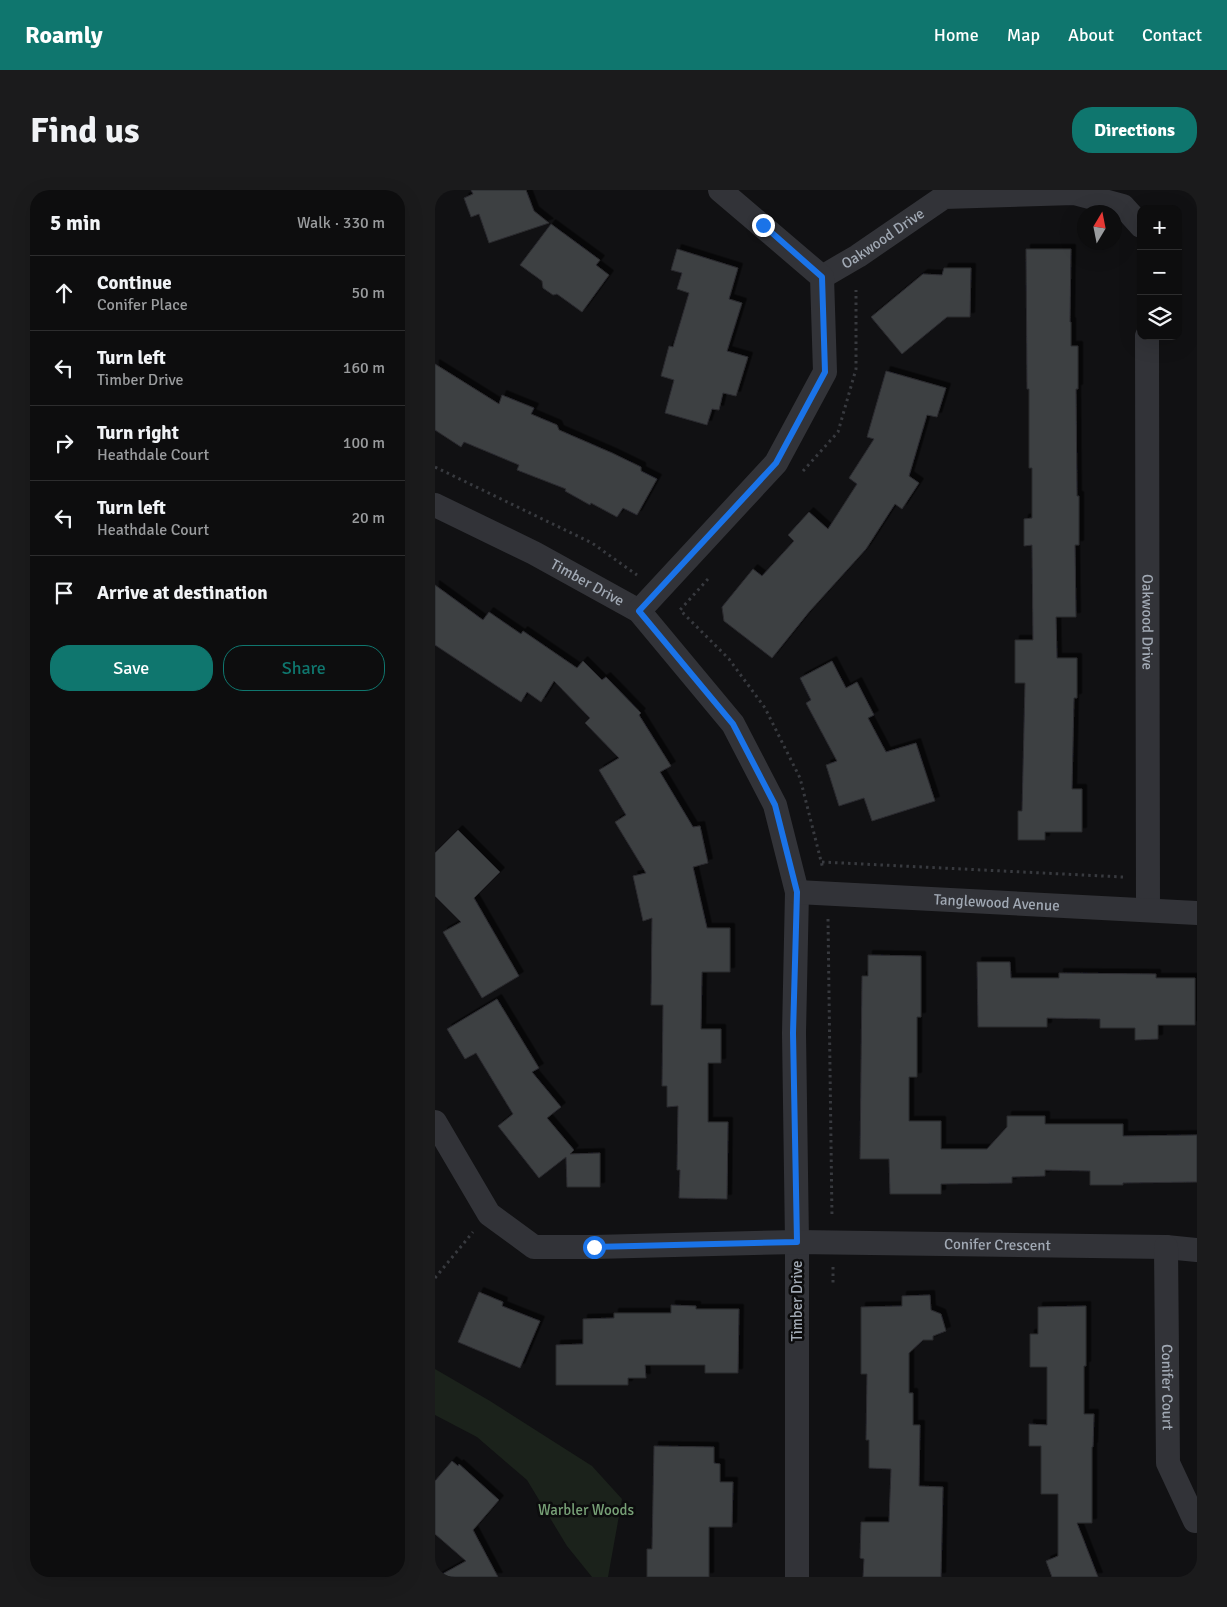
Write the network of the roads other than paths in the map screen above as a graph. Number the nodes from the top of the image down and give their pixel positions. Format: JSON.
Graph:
{"nodes":[{"id":1,"x":720,"y":190,"type":"edge"},
{"id":2,"x":1137,"y":222,"type":"edge"},
{"id":3,"x":822,"y":277,"type":"junction"},
{"id":4,"x":1147,"y":340,"type":"edge"},
{"id":5,"x":435,"y":505,"type":"edge"},
{"id":6,"x":639,"y":611,"type":"junction"},
{"id":7,"x":797,"y":892,"type":"junction"},
{"id":8,"x":1148,"y":910,"type":"junction"},
{"id":9,"x":1197,"y":913,"type":"edge"},
{"id":10,"x":435,"y":1122,"type":"edge"},
{"id":11,"x":797,"y":1242,"type":"junction"},
{"id":12,"x":1165,"y":1247,"type":"junction"},
{"id":13,"x":1197,"y":1250,"type":"edge"},
{"id":14,"x":1195,"y":1521,"type":"dead end"},
{"id":15,"x":797,"y":1577,"type":"edge"}],
"edges":[{"from":1,"to":3,"type":"street"},
{"from":2,"to":3,"type":"street","name":"Oakwood Drive"},
{"from":3,"to":6,"type":"street"},
{"from":4,"to":8,"type":"street","name":"Oakwood Drive"},
{"from":5,"to":6,"type":"street","name":"Timber Drive"},
{"from":6,"to":7,"type":"street","name":"Timber Drive"},
{"from":7,"to":8,"type":"street","name":"Tanglewood Avenue"},
{"from":7,"to":11,"type":"street","name":"Timber Drive"},
{"from":8,"to":9,"type":"street","name":"Tanglewood Avenue"},
{"from":10,"to":11,"type":"street","name":"Conifer Crescent"},
{"from":11,"to":12,"type":"street","name":"Conifer Crescent"},
{"from":11,"to":15,"type":"street","name":"Timber Drive"},
{"from":12,"to":13,"type":"street","name":"Conifer Crescent"},
{"from":12,"to":14,"type":"street","name":"Conifer Court"}]}
